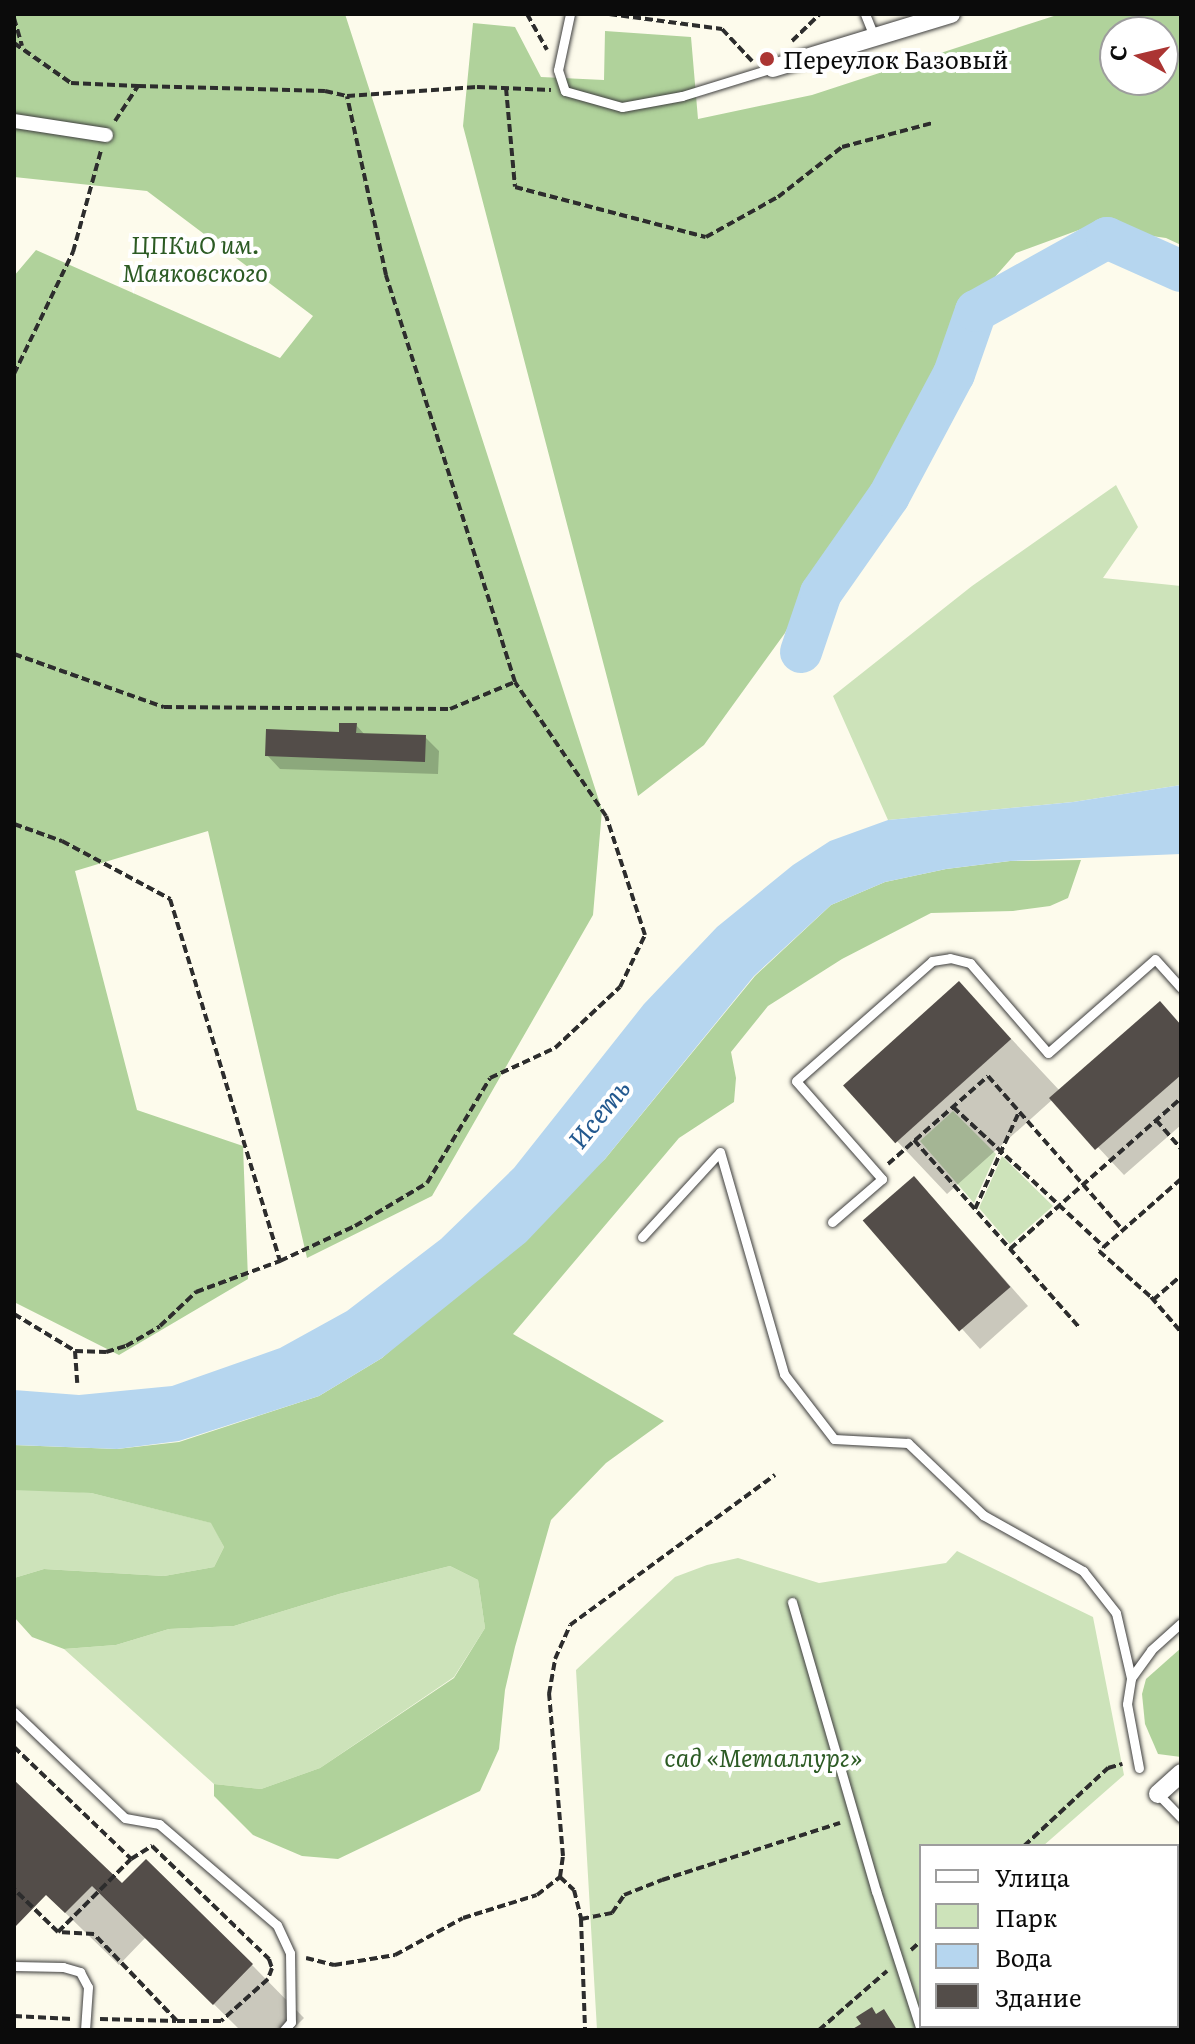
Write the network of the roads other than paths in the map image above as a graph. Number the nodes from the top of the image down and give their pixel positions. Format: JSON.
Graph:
{"nodes":[{"id":1,"x":570,"y":14,"type":"edge"},
{"id":2,"x":865,"y":14,"type":"edge"},
{"id":3,"x":951,"y":14,"type":"edge"},
{"id":4,"x":874,"y":36,"type":"junction"},
{"id":5,"x":767,"y":69,"type":"joint"},
{"id":6,"x":14,"y":121,"type":"edge"},
{"id":7,"x":106,"y":135,"type":"road end"},
{"id":8,"x":1181,"y":988,"type":"edge"},
{"id":9,"x":832,"y":1222,"type":"dead end"},
{"id":10,"x":642,"y":1237,"type":"dead end"},
{"id":11,"x":792,"y":1602,"type":"dead end"},
{"id":12,"x":1181,"y":1623,"type":"edge"},
{"id":13,"x":1131,"y":1678,"type":"junction"},
{"id":14,"x":14,"y":1712,"type":"edge"},
{"id":15,"x":1139,"y":1768,"type":"road end"},
{"id":16,"x":1181,"y":1773,"type":"edge"},
{"id":17,"x":1158,"y":1794,"type":"joint"},
{"id":18,"x":1181,"y":1818,"type":"edge"},
{"id":19,"x":14,"y":1966,"type":"edge"},
{"id":20,"x":919,"y":2023,"type":"edge"},
{"id":21,"x":85,"y":2030,"type":"edge"},
{"id":22,"x":284,"y":2030,"type":"edge"}],
"edges":[{"from":1,"to":5,"type":"lane"},
{"from":2,"to":4,"type":"lane"},
{"from":3,"to":4,"type":"street"},
{"from":4,"to":5,"type":"street"},
{"from":6,"to":7,"type":"street"},
{"from":8,"to":9,"type":"lane"},
{"from":10,"to":13,"type":"lane"},
{"from":11,"to":20,"type":"lane"},
{"from":12,"to":13,"type":"lane"},
{"from":13,"to":15,"type":"lane"},
{"from":14,"to":22,"type":"lane"},
{"from":16,"to":17,"type":"street"},
{"from":17,"to":18,"type":"lane"},
{"from":19,"to":21,"type":"lane"}]}
